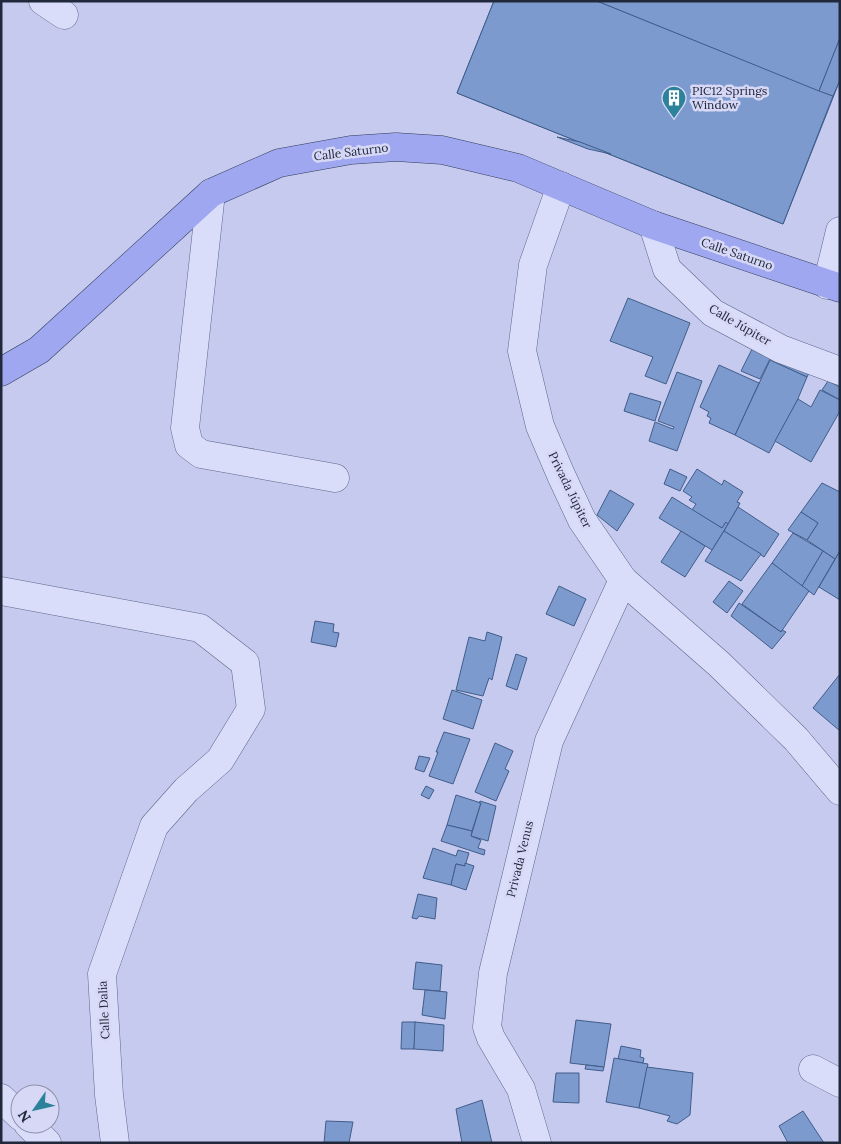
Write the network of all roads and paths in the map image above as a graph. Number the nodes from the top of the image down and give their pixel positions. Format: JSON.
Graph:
{"nodes":[{"id":1,"x":561,"y":186,"type":"junction"},
{"id":2,"x":211,"y":193,"type":"junction"},
{"id":3,"x":653,"y":225,"type":"junction"},
{"id":4,"x":840,"y":231,"type":"edge"},
{"id":5,"x":833,"y":286,"type":"edge"},
{"id":6,"x":840,"y":371,"type":"edge"},
{"id":7,"x":1,"y":372,"type":"edge"},
{"id":8,"x":336,"y":478,"type":"dead end"},
{"id":9,"x":624,"y":580,"type":"junction"},
{"id":10,"x":1,"y":591,"type":"edge"},
{"id":11,"x":840,"y":791,"type":"edge"},
{"id":12,"x":813,"y":1069,"type":"dead end"},
{"id":13,"x":840,"y":1083,"type":"edge"},
{"id":14,"x":38,"y":1134,"type":"edge"},
{"id":15,"x":47,"y":1143,"type":"edge"},
{"id":16,"x":115,"y":1143,"type":"edge"},
{"id":17,"x":536,"y":1143,"type":"edge"}],
"edges":[{"from":1,"to":2,"type":"main road","name":"Calle Saturno"},
{"from":1,"to":3,"type":"main road","name":"Calle Saturno"},
{"from":1,"to":9,"type":"street","name":"Privada Júpiter"},
{"from":2,"to":7,"type":"main road","name":"Calle Saturno"},
{"from":2,"to":8,"type":"street"},
{"from":3,"to":5,"type":"main road","name":"Calle Saturno"},
{"from":3,"to":6,"type":"street","name":"Calle Júpiter"},
{"from":4,"to":5,"type":"street"},
{"from":9,"to":11,"type":"street","name":"Privada Júpiter"},
{"from":9,"to":17,"type":"street","name":"Privada Venus"},
{"from":10,"to":16,"type":"street","name":"Calle Dalia"},
{"from":12,"to":13,"type":"street"},
{"from":14,"to":15,"type":"street"}]}
